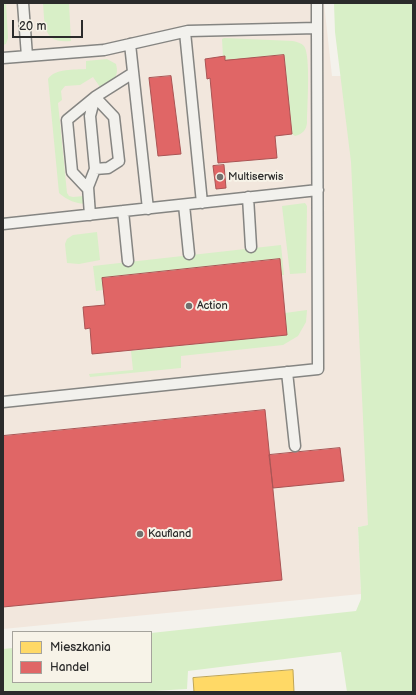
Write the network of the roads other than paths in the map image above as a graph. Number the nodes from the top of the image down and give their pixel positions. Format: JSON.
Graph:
{"nodes":[{"id":1,"x":23,"y":3,"type":"edge"},
{"id":2,"x":317,"y":3,"type":"edge"},
{"id":3,"x":317,"y":28,"type":"junction"},
{"id":4,"x":185,"y":32,"type":"junction"},
{"id":5,"x":130,"y":44,"type":"junction"},
{"id":6,"x":27,"y":56,"type":"junction"},
{"id":7,"x":3,"y":58,"type":"edge"},
{"id":8,"x":133,"y":73,"type":"junction"},
{"id":9,"x":95,"y":97,"type":"junction"},
{"id":10,"x":95,"y":169,"type":"junction"},
{"id":11,"x":88,"y":189,"type":"junction"},
{"id":12,"x":318,"y":190,"type":"junction"},
{"id":13,"x":248,"y":197,"type":"junction"},
{"id":14,"x":202,"y":203,"type":"junction"},
{"id":15,"x":184,"y":205,"type":"junction"},
{"id":16,"x":148,"y":209,"type":"junction"},
{"id":17,"x":123,"y":211,"type":"junction"},
{"id":18,"x":90,"y":215,"type":"junction"},
{"id":19,"x":3,"y":224,"type":"edge"},
{"id":20,"x":251,"y":247,"type":"dead end"},
{"id":21,"x":189,"y":254,"type":"dead end"},
{"id":22,"x":128,"y":261,"type":"dead end"},
{"id":23,"x":287,"y":372,"type":"junction"},
{"id":24,"x":3,"y":402,"type":"edge"},
{"id":25,"x":295,"y":446,"type":"dead end"}],
"edges":[{"from":1,"to":6,"type":"lane"},
{"from":2,"to":3,"type":"lane"},
{"from":3,"to":4,"type":"lane"},
{"from":3,"to":12,"type":"lane"},
{"from":4,"to":5,"type":"lane"},
{"from":4,"to":14,"type":"lane"},
{"from":5,"to":6,"type":"lane"},
{"from":5,"to":8,"type":"lane"},
{"from":6,"to":7,"type":"lane"},
{"from":8,"to":9,"type":"lane"},
{"from":8,"to":16,"type":"lane"},
{"from":9,"to":10,"type":"lane"},
{"from":9,"to":10,"type":"lane"},
{"from":9,"to":11,"type":"lane"},
{"from":10,"to":11,"type":"lane"},
{"from":11,"to":18,"type":"lane"},
{"from":12,"to":13,"type":"lane"},
{"from":12,"to":23,"type":"lane"},
{"from":13,"to":14,"type":"lane"},
{"from":13,"to":20,"type":"lane"},
{"from":14,"to":15,"type":"lane"},
{"from":15,"to":16,"type":"lane"},
{"from":15,"to":21,"type":"lane"},
{"from":16,"to":17,"type":"lane"},
{"from":17,"to":18,"type":"lane"},
{"from":17,"to":22,"type":"lane"},
{"from":18,"to":19,"type":"lane"},
{"from":23,"to":24,"type":"lane"},
{"from":23,"to":25,"type":"lane"}]}
